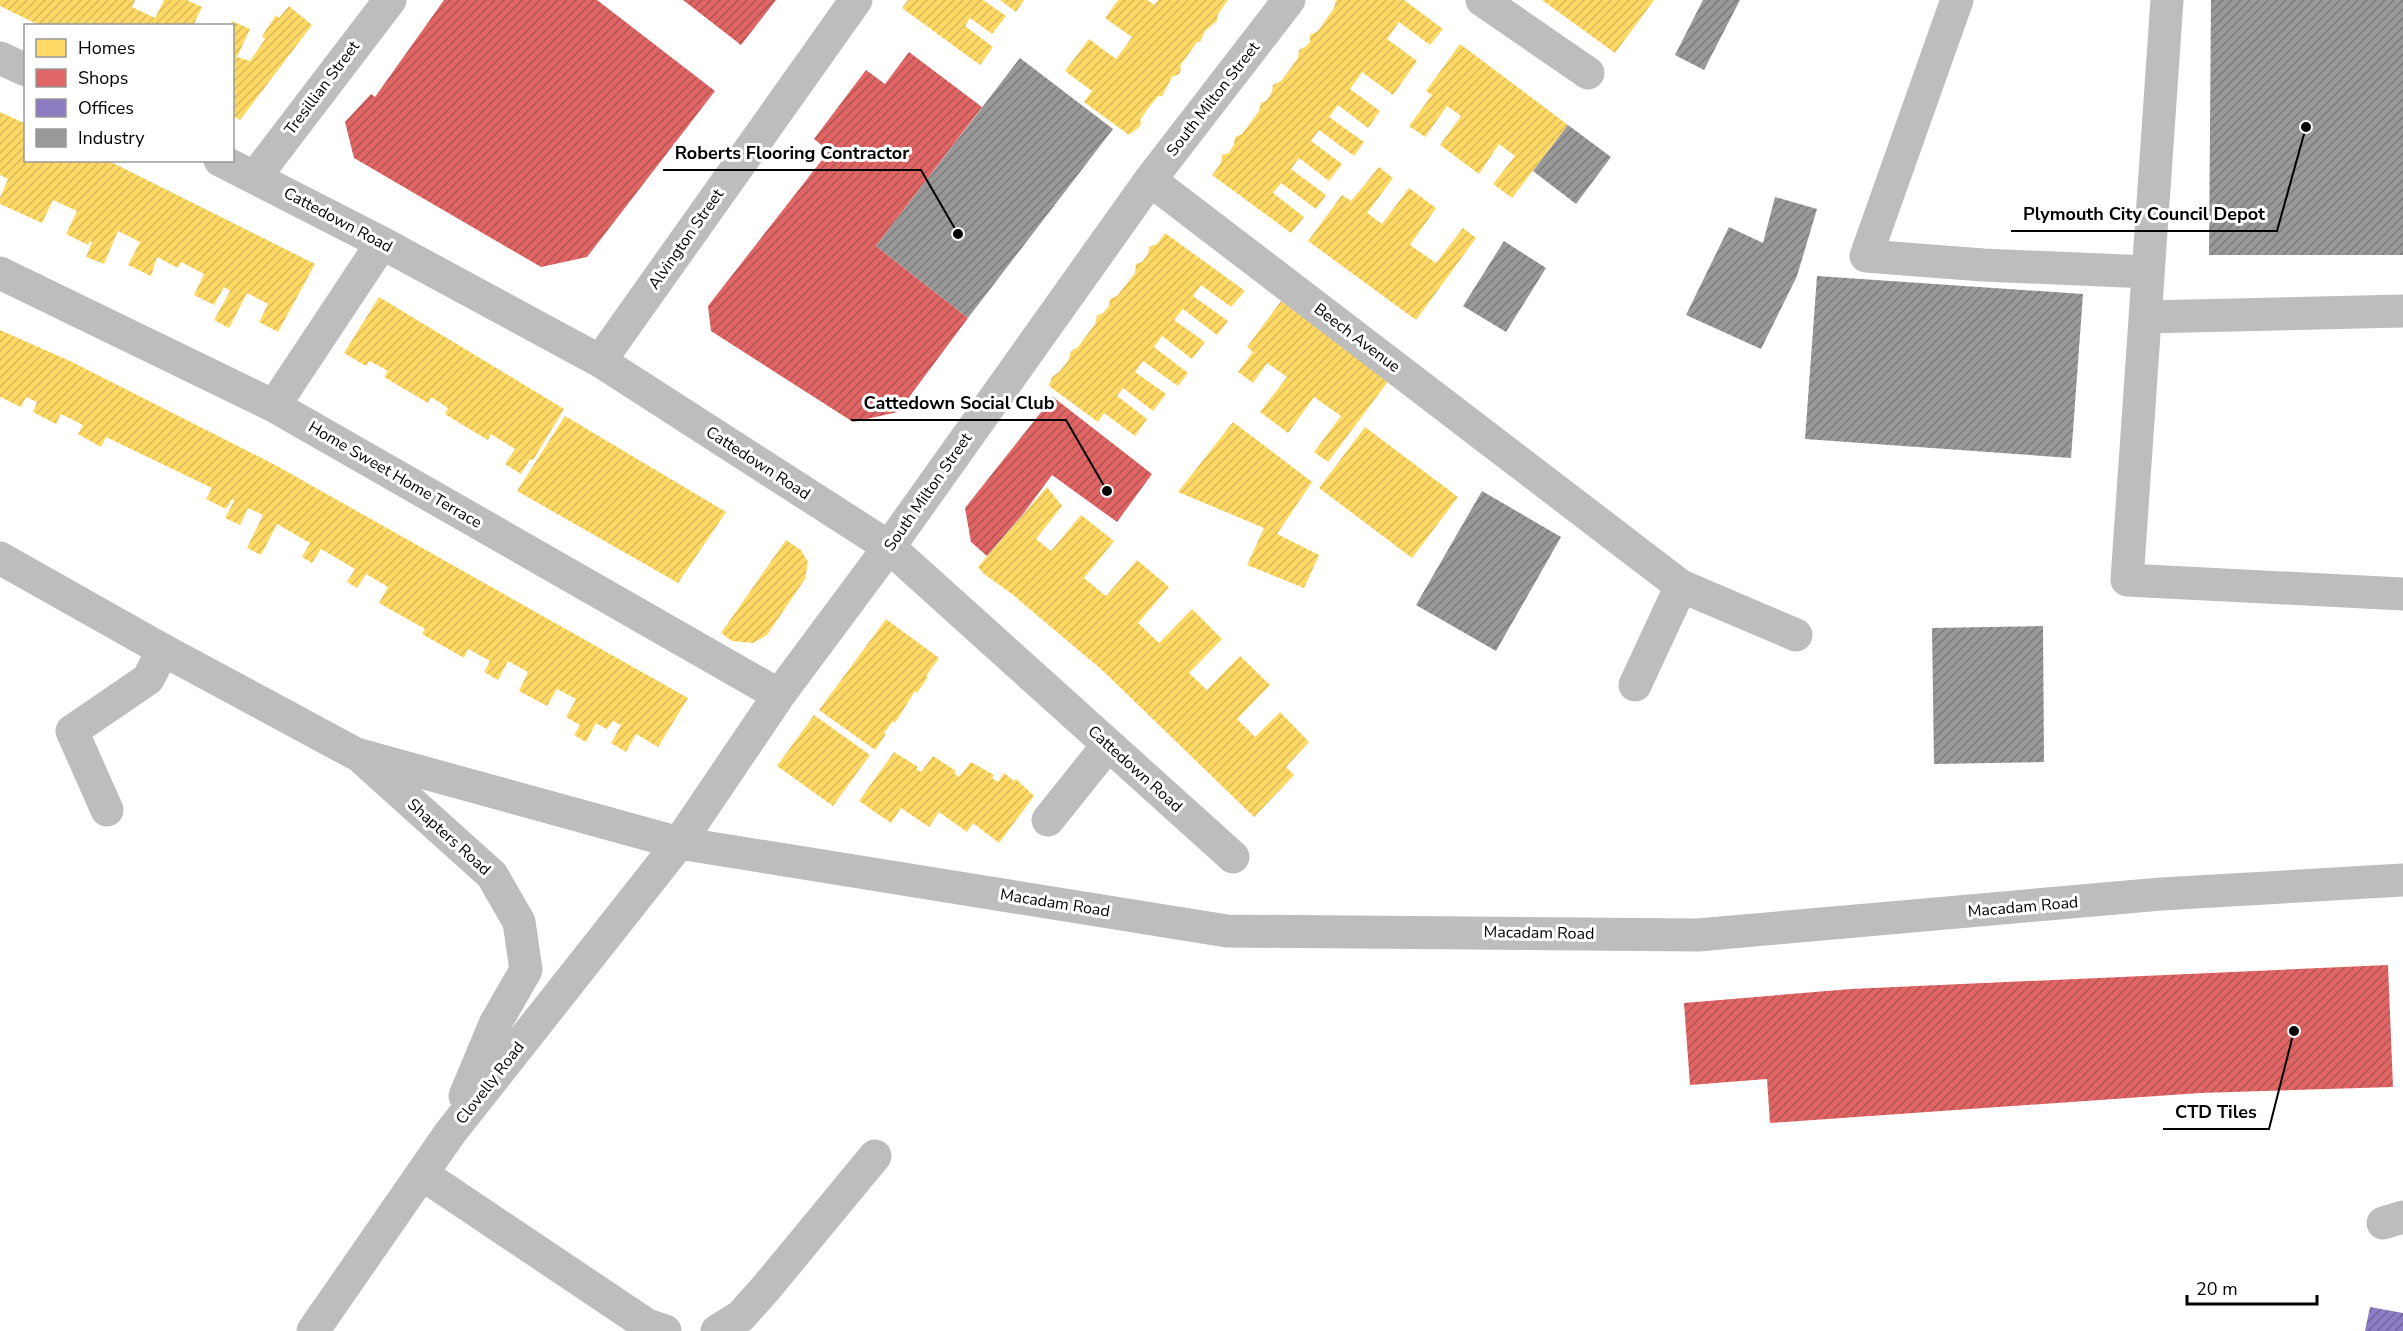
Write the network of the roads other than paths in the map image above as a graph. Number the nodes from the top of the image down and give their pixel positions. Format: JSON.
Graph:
{"nodes":[{"id":1,"x":390,"y":0,"type":"edge"},
{"id":2,"x":856,"y":0,"type":"edge"},
{"id":3,"x":1289,"y":0,"type":"edge"},
{"id":4,"x":1482,"y":0,"type":"edge"},
{"id":5,"x":1957,"y":0,"type":"edge"},
{"id":6,"x":2167,"y":0,"type":"edge"},
{"id":7,"x":0,"y":58,"type":"edge"},
{"id":8,"x":24,"y":69,"type":"edge"},
{"id":9,"x":1588,"y":73,"type":"dead end"},
{"id":10,"x":224,"y":162,"type":"edge"},
{"id":11,"x":255,"y":177,"type":"junction"},
{"id":12,"x":1150,"y":180,"type":"junction"},
{"id":13,"x":382,"y":243,"type":"junction"},
{"id":14,"x":2148,"y":272,"type":"junction"},
{"id":15,"x":0,"y":273,"type":"edge"},
{"id":16,"x":2403,"y":311,"type":"edge"},
{"id":17,"x":2145,"y":317,"type":"junction"},
{"id":18,"x":600,"y":361,"type":"junction"},
{"id":19,"x":274,"y":406,"type":"junction"},
{"id":20,"x":889,"y":547,"type":"junction"},
{"id":21,"x":0,"y":558,"type":"edge"},
{"id":22,"x":1681,"y":586,"type":"junction"},
{"id":23,"x":2403,"y":594,"type":"edge"},
{"id":24,"x":1796,"y":635,"type":"dead end"},
{"id":25,"x":163,"y":650,"type":"junction"},
{"id":26,"x":1635,"y":685,"type":"dead end"},
{"id":27,"x":780,"y":695,"type":"junction"},
{"id":28,"x":1108,"y":745,"type":"junction"},
{"id":29,"x":356,"y":754,"type":"junction"},
{"id":30,"x":107,"y":810,"type":"dead end"},
{"id":31,"x":1048,"y":820,"type":"dead end"},
{"id":32,"x":679,"y":843,"type":"junction"},
{"id":33,"x":1233,"y":857,"type":"dead end"},
{"id":34,"x":2403,"y":880,"type":"edge"},
{"id":35,"x":450,"y":1134,"type":"junction"},
{"id":36,"x":875,"y":1156,"type":"dead end"},
{"id":37,"x":422,"y":1174,"type":"junction"},
{"id":38,"x":313,"y":1331,"type":"edge"},
{"id":39,"x":665,"y":1331,"type":"edge"},
{"id":40,"x":717,"y":1331,"type":"edge"}],
"edges":[{"from":1,"to":11,"type":"street","name":"Tresillian Street"},
{"from":2,"to":18,"type":"street","name":"Alvington Street"},
{"from":3,"to":12,"type":"street","name":"South Milton Street"},
{"from":4,"to":9,"type":"street"},
{"from":5,"to":14,"type":"street"},
{"from":6,"to":14,"type":"street"},
{"from":7,"to":8,"type":"street"},
{"from":10,"to":11,"type":"street","name":"Cattedown Road"},
{"from":11,"to":13,"type":"street","name":"Cattedown Road"},
{"from":12,"to":20,"type":"street","name":"South Milton Street"},
{"from":12,"to":22,"type":"street","name":"Beech Avenue"},
{"from":13,"to":18,"type":"street","name":"Cattedown Road"},
{"from":13,"to":19,"type":"street"},
{"from":14,"to":17,"type":"street"},
{"from":15,"to":19,"type":"street","name":"Home Sweet Home Terrace"},
{"from":16,"to":17,"type":"street"},
{"from":17,"to":23,"type":"street"},
{"from":18,"to":20,"type":"street","name":"Cattedown Road"},
{"from":19,"to":27,"type":"street","name":"Home Sweet Home Terrace"},
{"from":20,"to":27,"type":"street","name":"South Milton Street"},
{"from":20,"to":28,"type":"street","name":"Cattedown Road"},
{"from":21,"to":25,"type":"street","name":"Shapters Road"},
{"from":22,"to":24,"type":"street","name":"Beech Avenue"},
{"from":22,"to":26,"type":"street"},
{"from":25,"to":29,"type":"street","name":"Shapters Road"},
{"from":25,"to":30,"type":"street"},
{"from":27,"to":32,"type":"street","name":"South Milton Street"},
{"from":28,"to":31,"type":"street"},
{"from":28,"to":33,"type":"street","name":"Cattedown Road"},
{"from":29,"to":32,"type":"street","name":"Shapters Road"},
{"from":29,"to":35,"type":"street","name":"Shapters Road"},
{"from":32,"to":34,"type":"street","name":"Macadam Road"},
{"from":32,"to":35,"type":"street","name":"Clovelly Road"},
{"from":35,"to":37,"type":"street","name":"Clovelly Road"},
{"from":36,"to":40,"type":"street"},
{"from":37,"to":38,"type":"street","name":"Clovelly Road"},
{"from":37,"to":39,"type":"street"}]}
